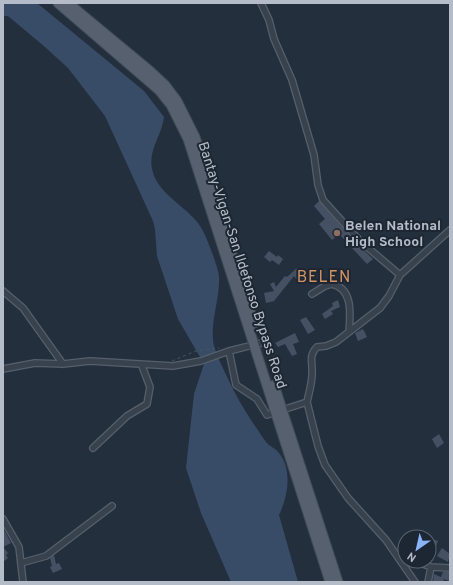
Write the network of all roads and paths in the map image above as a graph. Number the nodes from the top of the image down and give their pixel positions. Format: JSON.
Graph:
{"nodes":[{"id":1,"x":58,"y":3,"type":"edge"},
{"id":2,"x":68,"y":3,"type":"edge"},
{"id":3,"x":261,"y":3,"type":"edge"},
{"id":4,"x":450,"y":230,"type":"edge"},
{"id":5,"x":400,"y":275,"type":"junction"},
{"id":6,"x":3,"y":291,"type":"edge"},
{"id":7,"x":312,"y":294,"type":"dead end"},
{"id":8,"x":349,"y":332,"type":"junction"},
{"id":9,"x":258,"y":344,"type":"junction"},
{"id":10,"x":218,"y":348,"type":"dead end"},
{"id":11,"x":229,"y":351,"type":"junction"},
{"id":12,"x":170,"y":361,"type":"dead end"},
{"id":13,"x":63,"y":364,"type":"junction"},
{"id":14,"x":142,"y":366,"type":"junction"},
{"id":15,"x":3,"y":369,"type":"edge"},
{"id":16,"x":307,"y":402,"type":"junction"},
{"id":17,"x":279,"y":411,"type":"junction"},
{"id":18,"x":93,"y":448,"type":"dead end"},
{"id":19,"x":112,"y":506,"type":"dead end"},
{"id":20,"x":3,"y":519,"type":"edge"},
{"id":21,"x":397,"y":556,"type":"edge"},
{"id":22,"x":22,"y":563,"type":"junction"},
{"id":23,"x":437,"y":567,"type":"edge"},
{"id":24,"x":450,"y":568,"type":"edge"},
{"id":25,"x":406,"y":569,"type":"edge"},
{"id":26,"x":431,"y":569,"type":"edge"},
{"id":27,"x":23,"y":582,"type":"edge"},
{"id":28,"x":330,"y":582,"type":"edge"},
{"id":29,"x":338,"y":582,"type":"edge"},
{"id":30,"x":415,"y":582,"type":"edge"},
{"id":31,"x":428,"y":582,"type":"edge"}],
"edges":[{"from":1,"to":9,"type":"main road","name":"Bantay-Vigan-San Ildefonso Bypass Road"},
{"from":2,"to":9,"type":"main road","name":"Bantay-Vigan-San Ildefonso Bypass Road"},
{"from":3,"to":5,"type":"street"},
{"from":4,"to":5,"type":"street"},
{"from":5,"to":8,"type":"street"},
{"from":6,"to":13,"type":"street"},
{"from":7,"to":8,"type":"street"},
{"from":8,"to":16,"type":"street"},
{"from":9,"to":11,"type":"street"},
{"from":9,"to":17,"type":"main road","name":"Bantay-Vigan-San Ildefonso Bypass Road"},
{"from":10,"to":12,"type":"path"},
{"from":11,"to":14,"type":"street"},
{"from":11,"to":17,"type":"street"},
{"from":13,"to":14,"type":"street"},
{"from":13,"to":15,"type":"street"},
{"from":14,"to":18,"type":"street"},
{"from":16,"to":17,"type":"street"},
{"from":16,"to":21,"type":"street"},
{"from":17,"to":28,"type":"main road","name":"Bantay-Vigan-San Ildefonso Bypass Road"},
{"from":17,"to":29,"type":"main road","name":"Bantay-Vigan-San Ildefonso Bypass Road"},
{"from":19,"to":22,"type":"street"},
{"from":20,"to":22,"type":"street"},
{"from":22,"to":27,"type":"street"},
{"from":23,"to":24,"type":"street"},
{"from":25,"to":30,"type":"street"},
{"from":26,"to":31,"type":"street"}]}
